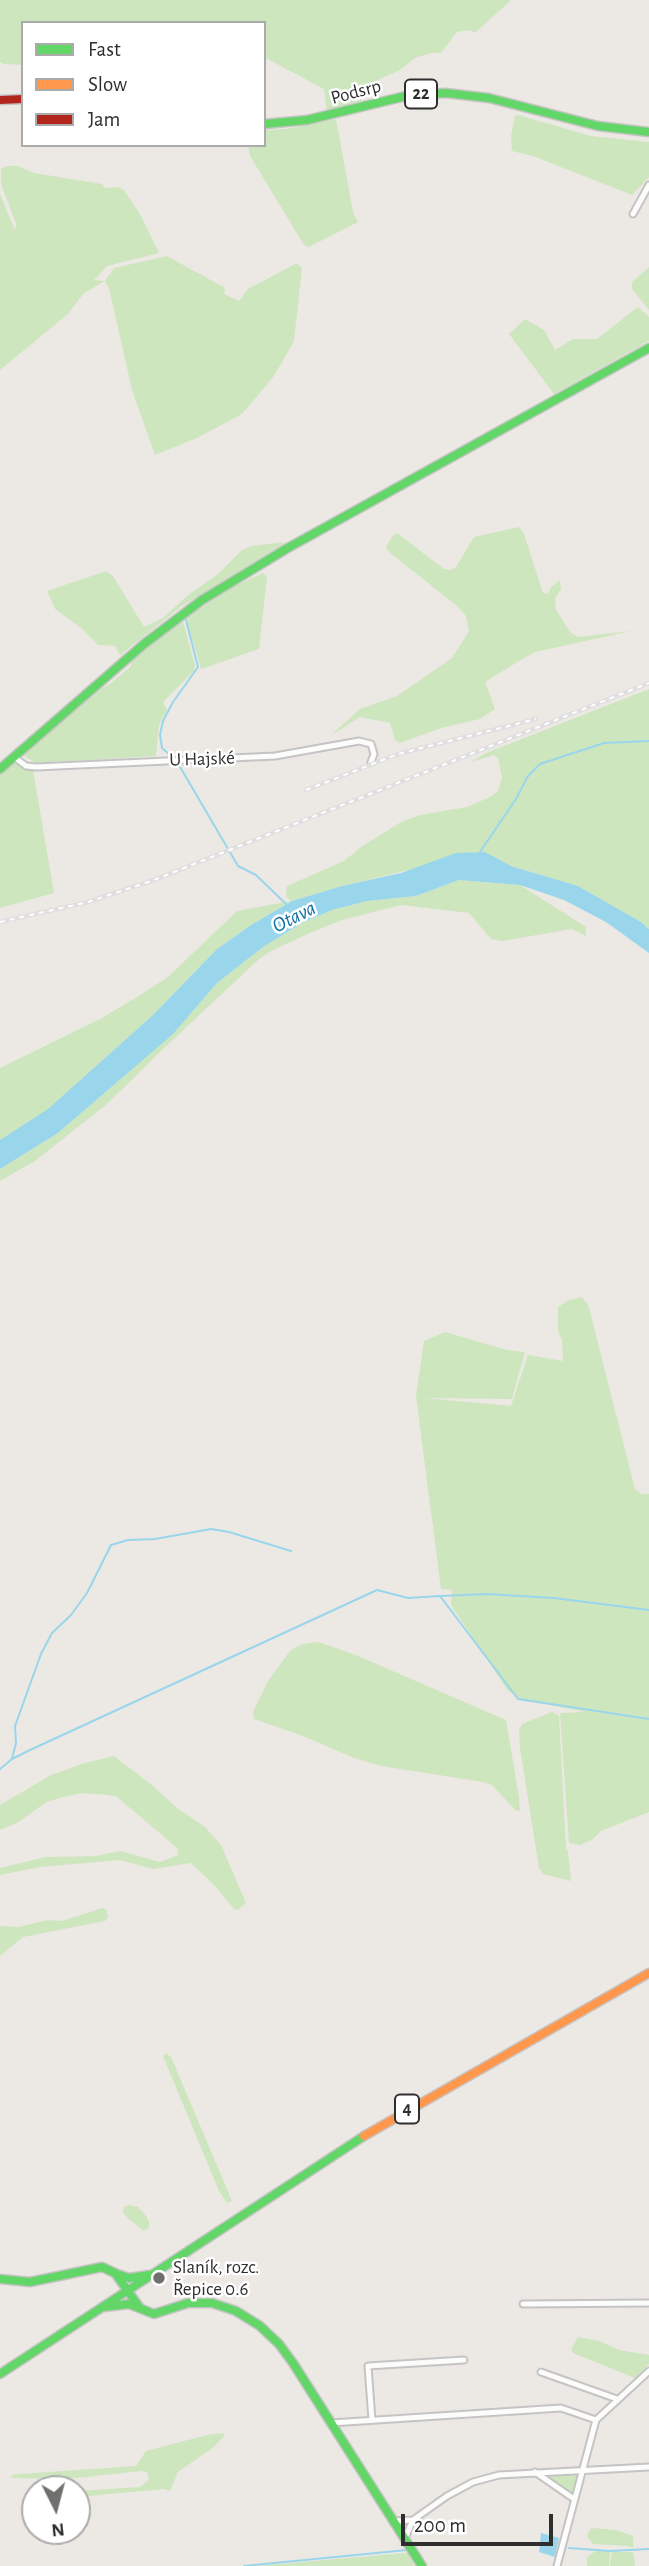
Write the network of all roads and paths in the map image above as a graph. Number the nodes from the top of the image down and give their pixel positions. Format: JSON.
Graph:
{"nodes":[{"id":1,"x":21,"y":99,"type":"edge"},
{"id":2,"x":0,"y":100,"type":"edge"},
{"id":3,"x":266,"y":124,"type":"edge"},
{"id":4,"x":649,"y":132,"type":"edge"},
{"id":5,"x":649,"y":184,"type":"edge"},
{"id":6,"x":633,"y":214,"type":"dead end"},
{"id":7,"x":649,"y":348,"type":"edge"},
{"id":8,"x":14,"y":757,"type":"junction"},
{"id":9,"x":371,"y":762,"type":"dead end"},
{"id":10,"x":0,"y":769,"type":"edge"},
{"id":11,"x":649,"y":1973,"type":"edge"},
{"id":12,"x":115,"y":2273,"type":"junction"},
{"id":13,"x":152,"y":2274,"type":"junction"},
{"id":14,"x":0,"y":2280,"type":"edge"},
{"id":15,"x":137,"y":2284,"type":"junction"},
{"id":16,"x":128,"y":2290,"type":"junction"},
{"id":17,"x":117,"y":2297,"type":"junction"},
{"id":18,"x":649,"y":2303,"type":"edge"},
{"id":19,"x":523,"y":2304,"type":"dead end"},
{"id":20,"x":101,"y":2308,"type":"junction"},
{"id":21,"x":144,"y":2311,"type":"junction"},
{"id":22,"x":464,"y":2360,"type":"dead end"},
{"id":23,"x":649,"y":2371,"type":"edge"},
{"id":24,"x":541,"y":2372,"type":"dead end"},
{"id":25,"x":0,"y":2374,"type":"edge"},
{"id":26,"x":617,"y":2399,"type":"junction"},
{"id":27,"x":372,"y":2420,"type":"junction"},
{"id":28,"x":596,"y":2420,"type":"junction"},
{"id":29,"x":331,"y":2423,"type":"junction"},
{"id":30,"x":649,"y":2467,"type":"edge"},
{"id":31,"x":583,"y":2469,"type":"junction"},
{"id":32,"x":535,"y":2472,"type":"junction"},
{"id":33,"x":575,"y":2499,"type":"junction"},
{"id":34,"x":413,"y":2520,"type":"junction"},
{"id":35,"x":394,"y":2521,"type":"junction"},
{"id":36,"x":405,"y":2538,"type":"junction"},
{"id":37,"x":422,"y":2566,"type":"edge"},
{"id":38,"x":557,"y":2566,"type":"edge"}],
"edges":[{"from":1,"to":2,"type":"street"},
{"from":3,"to":4,"type":"street","name":"Podsrp","number":"22"},
{"from":5,"to":6,"type":"street"},
{"from":7,"to":8,"type":"street"},
{"from":8,"to":9,"type":"street","name":"U Hajské"},
{"from":8,"to":10,"type":"street"},
{"from":11,"to":13,"type":"street","number":"4"},
{"from":12,"to":13,"type":"street"},
{"from":12,"to":14,"type":"street"},
{"from":12,"to":16,"type":"street"},
{"from":12,"to":17,"type":"street"},
{"from":13,"to":15,"type":"street","number":"4"},
{"from":15,"to":16,"type":"street","number":"4"},
{"from":15,"to":21,"type":"street"},
{"from":16,"to":17,"type":"street","number":"4"},
{"from":16,"to":21,"type":"street"},
{"from":17,"to":20,"type":"street","number":"4"},
{"from":18,"to":19,"type":"street"},
{"from":20,"to":21,"type":"street"},
{"from":20,"to":25,"type":"street","number":"4"},
{"from":21,"to":29,"type":"street"},
{"from":22,"to":27,"type":"street"},
{"from":23,"to":26,"type":"street"},
{"from":24,"to":26,"type":"street"},
{"from":26,"to":28,"type":"street"},
{"from":27,"to":28,"type":"street"},
{"from":27,"to":29,"type":"street"},
{"from":28,"to":31,"type":"street"},
{"from":29,"to":35,"type":"street"},
{"from":30,"to":31,"type":"street"},
{"from":31,"to":32,"type":"street"},
{"from":31,"to":33,"type":"street"},
{"from":32,"to":33,"type":"street"},
{"from":32,"to":34,"type":"street"},
{"from":33,"to":38,"type":"street"},
{"from":34,"to":35,"type":"street"},
{"from":34,"to":36,"type":"street"},
{"from":35,"to":36,"type":"street"},
{"from":36,"to":37,"type":"street"}]}
